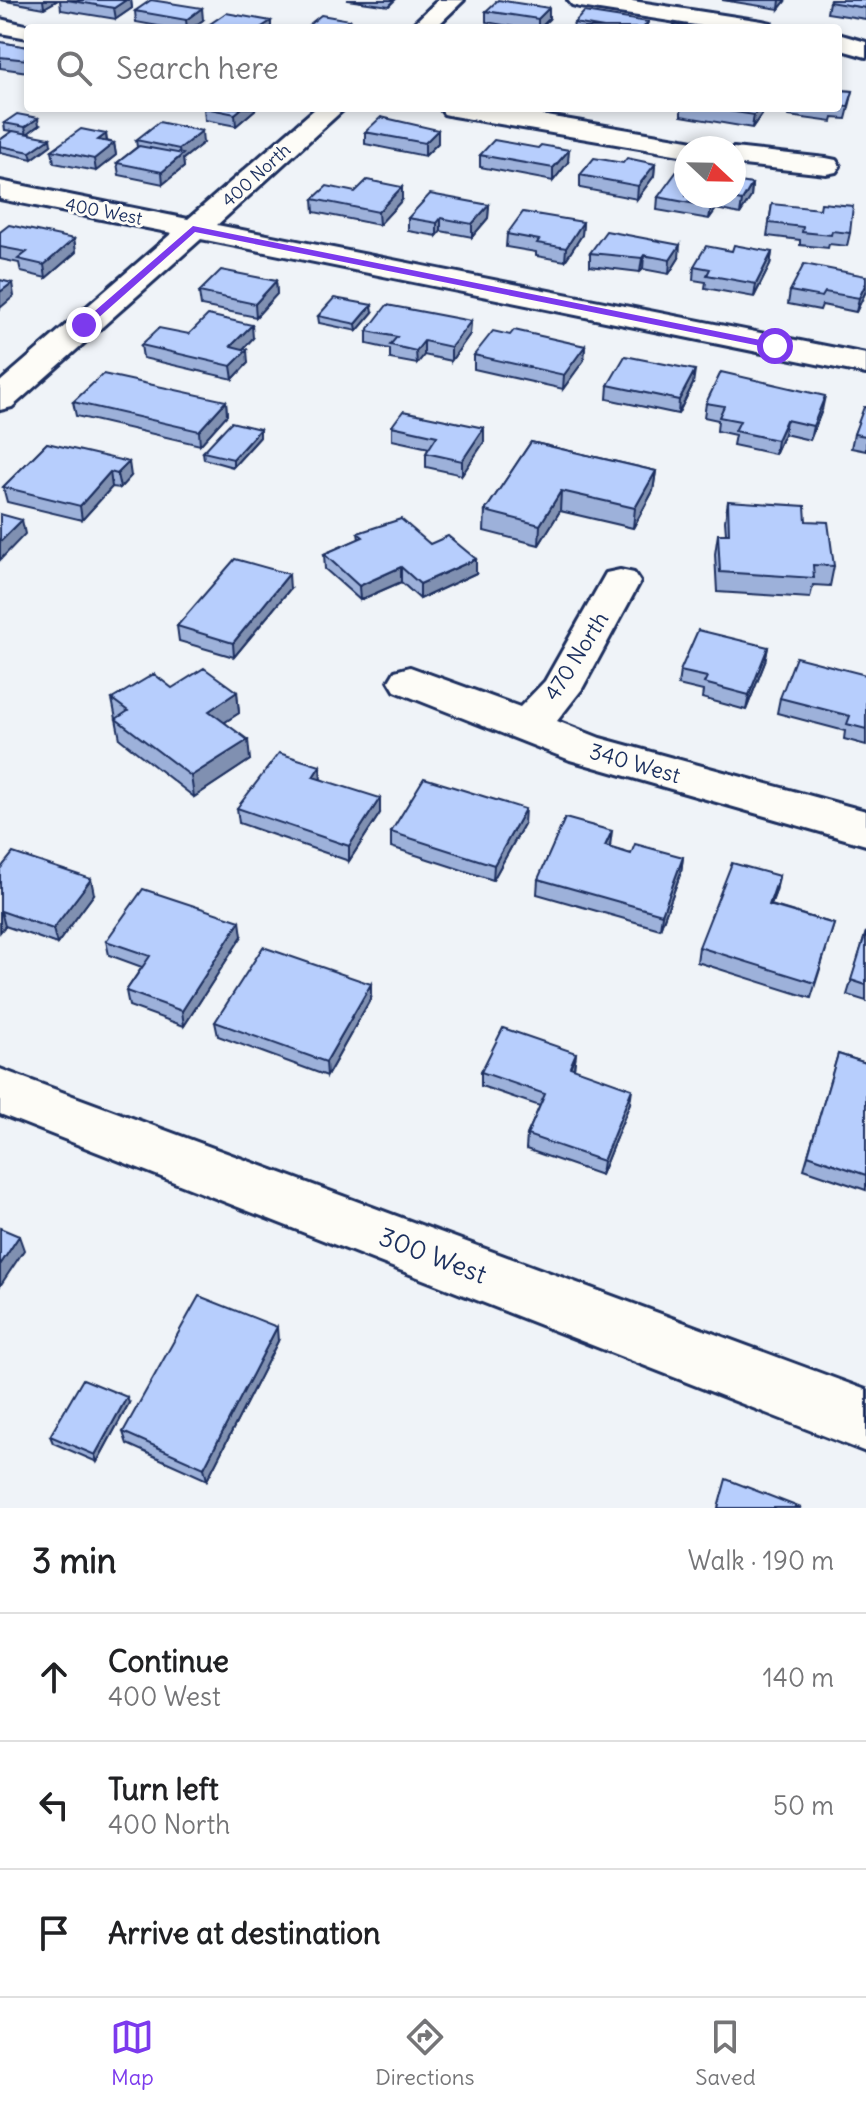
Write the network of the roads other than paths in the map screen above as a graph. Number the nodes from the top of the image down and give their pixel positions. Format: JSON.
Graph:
{"nodes":[{"id":1,"x":452,"y":0,"type":"edge"},
{"id":2,"x":580,"y":0,"type":"edge"},
{"id":3,"x":425,"y":24,"type":"edge"},
{"id":4,"x":736,"y":24,"type":"edge"},
{"id":5,"x":0,"y":26,"type":"edge"},
{"id":6,"x":24,"y":30,"type":"edge"},
{"id":7,"x":842,"y":42,"type":"edge"},
{"id":8,"x":866,"y":50,"type":"edge"},
{"id":9,"x":327,"y":112,"type":"edge"},
{"id":10,"x":476,"y":112,"type":"edge"},
{"id":11,"x":674,"y":146,"type":"edge"},
{"id":12,"x":746,"y":157,"type":"edge"},
{"id":13,"x":826,"y":166,"type":"dead end"},
{"id":14,"x":0,"y":190,"type":"edge"},
{"id":15,"x":193,"y":229,"type":"junction"},
{"id":16,"x":866,"y":364,"type":"edge"},
{"id":17,"x":0,"y":400,"type":"edge"},
{"id":18,"x":620,"y":582,"type":"dead end"},
{"id":19,"x":410,"y":681,"type":"dead end"},
{"id":20,"x":528,"y":726,"type":"junction"},
{"id":21,"x":866,"y":828,"type":"edge"},
{"id":22,"x":0,"y":1091,"type":"edge"},
{"id":23,"x":866,"y":1421,"type":"edge"}],
"edges":[{"from":1,"to":3,"type":"street"},
{"from":2,"to":4,"type":"street"},
{"from":5,"to":6,"type":"street"},
{"from":7,"to":8,"type":"street"},
{"from":9,"to":15,"type":"street","name":"400 North"},
{"from":10,"to":11,"type":"street"},
{"from":12,"to":13,"type":"street"},
{"from":14,"to":15,"type":"street","name":"400 West"},
{"from":15,"to":16,"type":"street","name":"400 West"},
{"from":15,"to":17,"type":"street","name":"400 North"},
{"from":18,"to":20,"type":"street","name":"470 North"},
{"from":19,"to":20,"type":"street","name":"340 West"},
{"from":20,"to":21,"type":"street","name":"340 West"},
{"from":22,"to":23,"type":"street","name":"300 West"}]}
